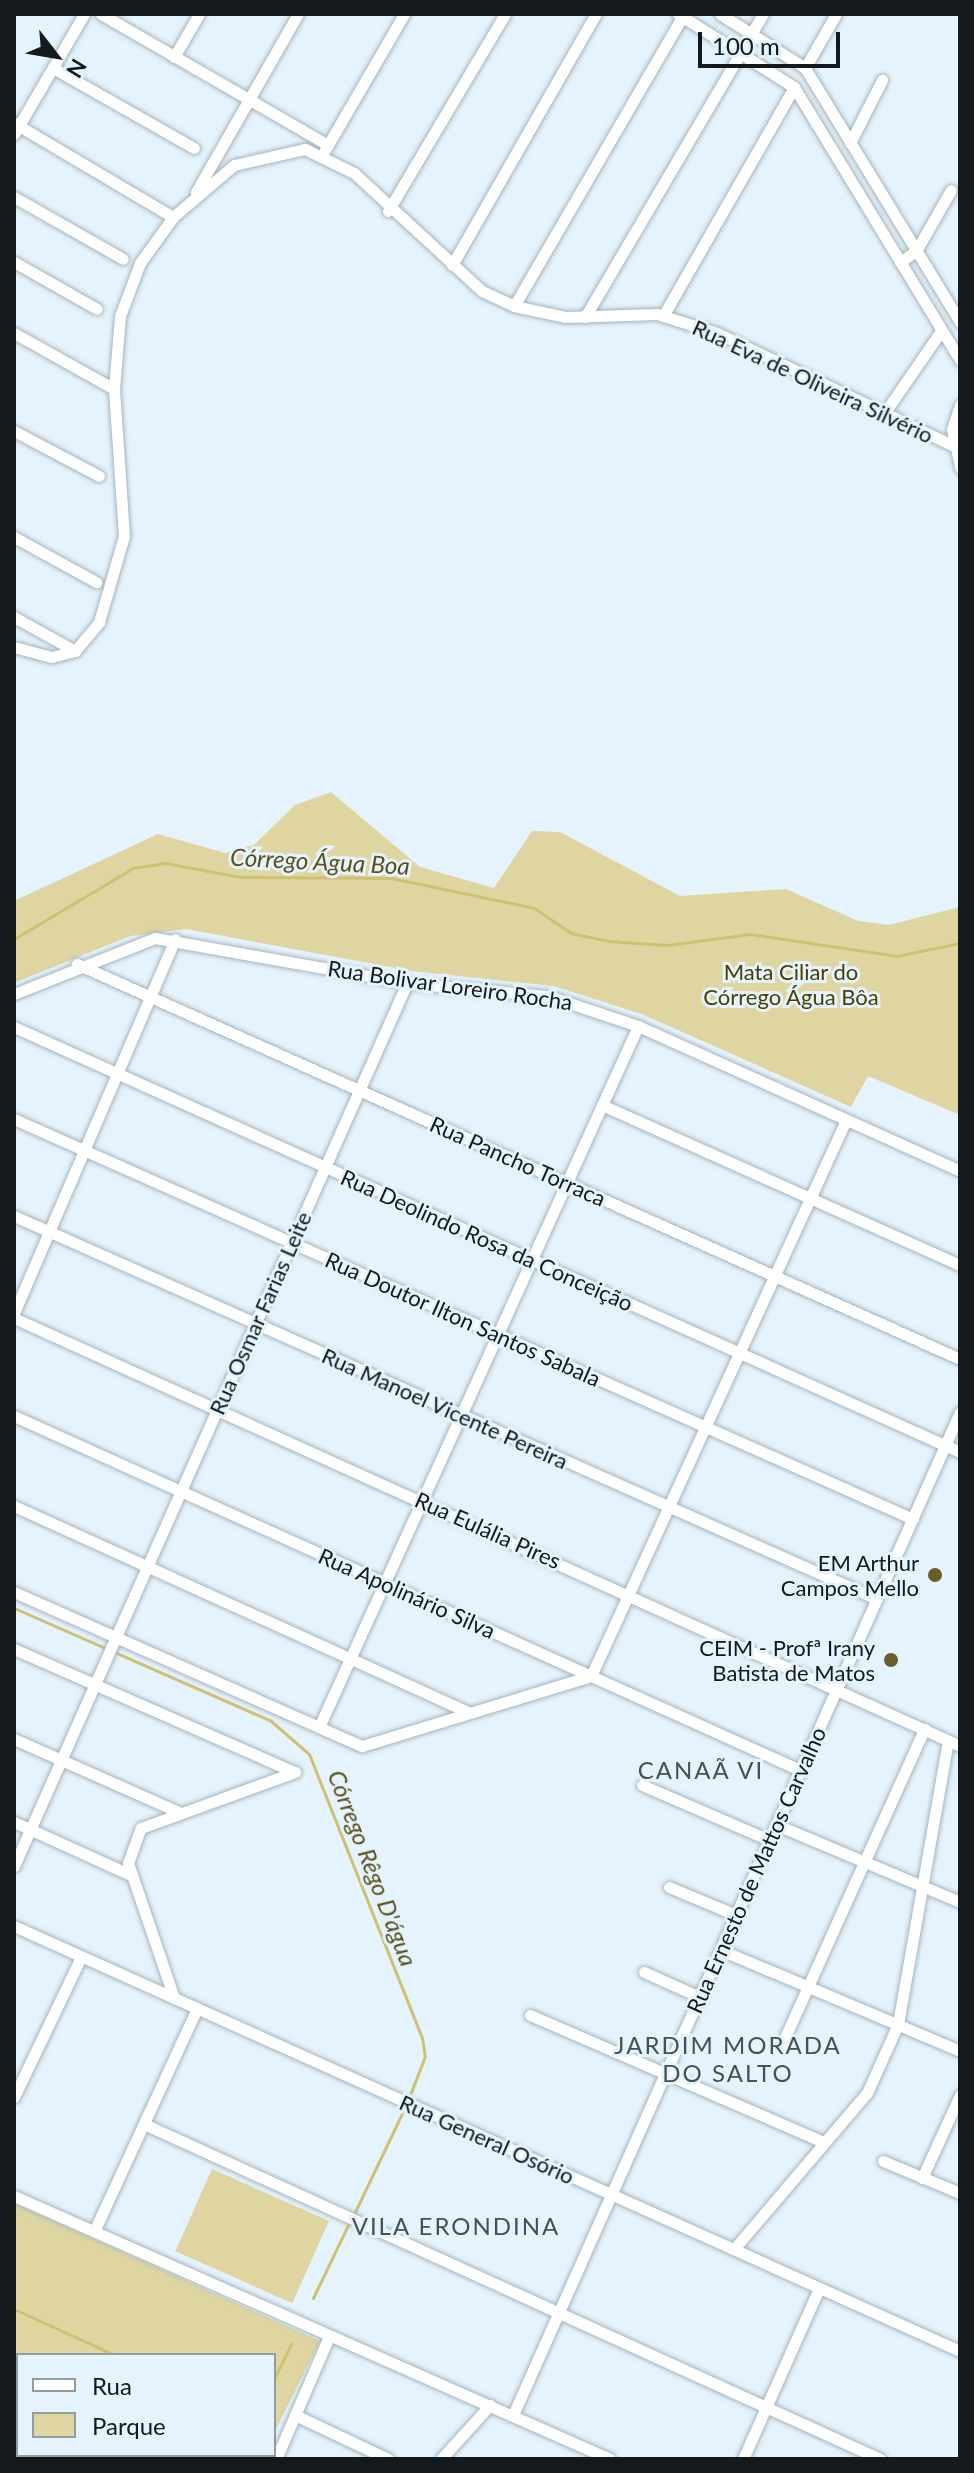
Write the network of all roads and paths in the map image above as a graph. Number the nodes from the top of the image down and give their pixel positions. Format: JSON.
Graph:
{"nodes":[{"id":1,"x":84,"y":14,"type":"edge"},
{"id":2,"x":101,"y":14,"type":"edge"},
{"id":3,"x":199,"y":14,"type":"edge"},
{"id":4,"x":298,"y":14,"type":"edge"},
{"id":5,"x":404,"y":14,"type":"edge"},
{"id":6,"x":505,"y":14,"type":"edge"},
{"id":7,"x":596,"y":14,"type":"edge"},
{"id":8,"x":720,"y":14,"type":"edge"},
{"id":9,"x":763,"y":14,"type":"edge"},
{"id":10,"x":836,"y":14,"type":"edge"},
{"id":11,"x":680,"y":15,"type":"edge"},
{"id":12,"x":751,"y":34,"type":"junction"},
{"id":13,"x":739,"y":55,"type":"junction"},
{"id":14,"x":174,"y":57,"type":"junction"},
{"id":15,"x":53,"y":68,"type":"junction"},
{"id":16,"x":805,"y":68,"type":"junction"},
{"id":17,"x":882,"y":80,"type":"dead end"},
{"id":18,"x":794,"y":87,"type":"junction"},
{"id":19,"x":246,"y":100,"type":"junction"},
{"id":20,"x":16,"y":128,"type":"edge"},
{"id":21,"x":850,"y":143,"type":"junction"},
{"id":22,"x":194,"y":148,"type":"dead end"},
{"id":23,"x":325,"y":150,"type":"junction"},
{"id":24,"x":951,"y":190,"type":"dead end"},
{"id":25,"x":194,"y":196,"type":"junction"},
{"id":26,"x":14,"y":197,"type":"edge"},
{"id":27,"x":388,"y":211,"type":"junction"},
{"id":28,"x":173,"y":217,"type":"junction"},
{"id":29,"x":916,"y":251,"type":"junction"},
{"id":30,"x":123,"y":259,"type":"dead end"},
{"id":31,"x":14,"y":262,"type":"edge"},
{"id":32,"x":900,"y":262,"type":"junction"},
{"id":33,"x":452,"y":265,"type":"junction"},
{"id":34,"x":514,"y":306,"type":"junction"},
{"id":35,"x":97,"y":309,"type":"dead end"},
{"id":36,"x":663,"y":316,"type":"junction"},
{"id":37,"x":585,"y":317,"type":"junction"},
{"id":38,"x":960,"y":322,"type":"edge"},
{"id":39,"x":941,"y":331,"type":"junction"},
{"id":40,"x":14,"y":333,"type":"edge"},
{"id":41,"x":960,"y":360,"type":"edge"},
{"id":42,"x":114,"y":389,"type":"junction"},
{"id":43,"x":960,"y":405,"type":"edge"},
{"id":44,"x":883,"y":415,"type":"junction"},
{"id":45,"x":14,"y":431,"type":"edge"},
{"id":46,"x":952,"y":445,"type":"junction"},
{"id":47,"x":960,"y":468,"type":"edge"},
{"id":48,"x":99,"y":476,"type":"dead end"},
{"id":49,"x":14,"y":537,"type":"edge"},
{"id":50,"x":96,"y":582,"type":"dead end"},
{"id":51,"x":14,"y":617,"type":"edge"},
{"id":52,"x":14,"y":647,"type":"edge"},
{"id":53,"x":75,"y":651,"type":"junction"},
{"id":54,"x":175,"y":939,"type":"junction"},
{"id":55,"x":76,"y":964,"type":"junction"},
{"id":56,"x":407,"y":983,"type":"junction"},
{"id":57,"x":152,"y":992,"type":"junction"},
{"id":58,"x":14,"y":994,"type":"edge"},
{"id":59,"x":638,"y":1026,"type":"junction"},
{"id":60,"x":14,"y":1027,"type":"edge"},
{"id":61,"x":120,"y":1073,"type":"junction"},
{"id":62,"x":359,"y":1091,"type":"junction"},
{"id":63,"x":602,"y":1105,"type":"junction"},
{"id":64,"x":14,"y":1119,"type":"edge"},
{"id":65,"x":846,"y":1120,"type":"junction"},
{"id":66,"x":86,"y":1152,"type":"junction"},
{"id":67,"x":325,"y":1168,"type":"junction"},
{"id":68,"x":960,"y":1171,"type":"edge"},
{"id":69,"x":567,"y":1183,"type":"junction"},
{"id":70,"x":810,"y":1198,"type":"junction"},
{"id":71,"x":14,"y":1216,"type":"edge"},
{"id":72,"x":50,"y":1232,"type":"junction"},
{"id":73,"x":291,"y":1243,"type":"junction"},
{"id":74,"x":531,"y":1260,"type":"junction"},
{"id":75,"x":960,"y":1265,"type":"edge"},
{"id":76,"x":774,"y":1276,"type":"junction"},
{"id":77,"x":14,"y":1315,"type":"edge"},
{"id":78,"x":256,"y":1323,"type":"junction"},
{"id":79,"x":498,"y":1335,"type":"junction"},
{"id":80,"x":739,"y":1353,"type":"junction"},
{"id":81,"x":960,"y":1359,"type":"edge"},
{"id":82,"x":218,"y":1407,"type":"junction"},
{"id":83,"x":960,"y":1412,"type":"edge"},
{"id":84,"x":461,"y":1415,"type":"junction"},
{"id":85,"x":14,"y":1416,"type":"edge"},
{"id":86,"x":705,"y":1427,"type":"junction"},
{"id":87,"x":945,"y":1445,"type":"junction"},
{"id":88,"x":960,"y":1452,"type":"edge"},
{"id":89,"x":181,"y":1491,"type":"junction"},
{"id":90,"x":422,"y":1501,"type":"junction"},
{"id":91,"x":14,"y":1506,"type":"edge"},
{"id":92,"x":668,"y":1507,"type":"junction"},
{"id":93,"x":913,"y":1519,"type":"junction"},
{"id":94,"x":147,"y":1566,"type":"junction"},
{"id":95,"x":385,"y":1583,"type":"junction"},
{"id":96,"x":14,"y":1592,"type":"edge"},
{"id":97,"x":629,"y":1594,"type":"junction"},
{"id":98,"x":877,"y":1599,"type":"junction"},
{"id":99,"x":114,"y":1640,"type":"junction"},
{"id":100,"x":14,"y":1649,"type":"edge"},
{"id":101,"x":351,"y":1659,"type":"junction"},
{"id":102,"x":591,"y":1676,"type":"junction"},
{"id":103,"x":94,"y":1685,"type":"junction"},
{"id":104,"x":837,"y":1688,"type":"junction"},
{"id":105,"x":469,"y":1712,"type":"junction"},
{"id":106,"x":319,"y":1727,"type":"junction"},
{"id":107,"x":924,"y":1729,"type":"junction"},
{"id":108,"x":14,"y":1739,"type":"edge"},
{"id":109,"x":948,"y":1740,"type":"junction"},
{"id":110,"x":960,"y":1746,"type":"edge"},
{"id":111,"x":60,"y":1760,"type":"junction"},
{"id":112,"x":800,"y":1770,"type":"junction"},
{"id":113,"x":642,"y":1785,"type":"dead end"},
{"id":114,"x":179,"y":1812,"type":"junction"},
{"id":115,"x":14,"y":1822,"type":"edge"},
{"id":116,"x":777,"y":1825,"type":"junction"},
{"id":117,"x":30,"y":1829,"type":"junction"},
{"id":118,"x":769,"y":1840,"type":"junction"},
{"id":119,"x":863,"y":1863,"type":"junction"},
{"id":120,"x":14,"y":1866,"type":"edge"},
{"id":121,"x":131,"y":1875,"type":"junction"},
{"id":122,"x":923,"y":1886,"type":"junction"},
{"id":123,"x":669,"y":1887,"type":"dead end"},
{"id":124,"x":960,"y":1902,"type":"edge"},
{"id":125,"x":736,"y":1915,"type":"junction"},
{"id":126,"x":14,"y":1926,"type":"edge"},
{"id":127,"x":721,"y":1950,"type":"junction"},
{"id":128,"x":81,"y":1957,"type":"junction"},
{"id":129,"x":644,"y":1972,"type":"dead end"},
{"id":130,"x":808,"y":1987,"type":"junction"},
{"id":131,"x":700,"y":1997,"type":"junction"},
{"id":132,"x":174,"y":1998,"type":"junction"},
{"id":133,"x":197,"y":2008,"type":"junction"},
{"id":134,"x":530,"y":2015,"type":"dead end"},
{"id":135,"x":898,"y":2024,"type":"junction"},
{"id":136,"x":782,"y":2044,"type":"dead end"},
{"id":137,"x":960,"y":2051,"type":"edge"},
{"id":138,"x":666,"y":2073,"type":"junction"},
{"id":139,"x":960,"y":2095,"type":"edge"},
{"id":140,"x":14,"y":2097,"type":"edge"},
{"id":141,"x":144,"y":2124,"type":"junction"},
{"id":142,"x":824,"y":2142,"type":"junction"},
{"id":143,"x":883,"y":2161,"type":"dead end"},
{"id":144,"x":922,"y":2178,"type":"junction"},
{"id":145,"x":960,"y":2193,"type":"edge"},
{"id":146,"x":611,"y":2195,"type":"junction"},
{"id":147,"x":14,"y":2196,"type":"edge"},
{"id":148,"x":96,"y":2227,"type":"junction"},
{"id":149,"x":734,"y":2249,"type":"junction"},
{"id":150,"x":819,"y":2288,"type":"junction"},
{"id":151,"x":559,"y":2316,"type":"junction"},
{"id":152,"x":328,"y":2339,"type":"junction"},
{"id":153,"x":960,"y":2351,"type":"edge"},
{"id":154,"x":490,"y":2405,"type":"junction"},
{"id":155,"x":767,"y":2408,"type":"junction"},
{"id":156,"x":295,"y":2415,"type":"junction"},
{"id":157,"x":513,"y":2415,"type":"junction"},
{"id":158,"x":598,"y":2457,"type":"edge"},
{"id":159,"x":276,"y":2459,"type":"edge"},
{"id":160,"x":388,"y":2459,"type":"edge"},
{"id":161,"x":441,"y":2459,"type":"edge"},
{"id":162,"x":610,"y":2459,"type":"edge"},
{"id":163,"x":743,"y":2459,"type":"edge"},
{"id":164,"x":880,"y":2459,"type":"edge"}],
"edges":[{"from":1,"to":15,"type":"street"},
{"from":2,"to":14,"type":"street","name":"Rua Eva de Oliveira Silvério"},
{"from":3,"to":14,"type":"street"},
{"from":4,"to":19,"type":"street"},
{"from":5,"to":23,"type":"street"},
{"from":6,"to":27,"type":"street"},
{"from":7,"to":33,"type":"street"},
{"from":8,"to":12,"type":"street"},
{"from":9,"to":12,"type":"street"},
{"from":10,"to":16,"type":"street"},
{"from":11,"to":13,"type":"street"},
{"from":11,"to":34,"type":"street"},
{"from":12,"to":13,"type":"street"},
{"from":12,"to":16,"type":"street"},
{"from":13,"to":18,"type":"street"},
{"from":13,"to":37,"type":"street"},
{"from":14,"to":19,"type":"street","name":"Rua Eva de Oliveira Silvério"},
{"from":15,"to":20,"type":"street"},
{"from":15,"to":22,"type":"street"},
{"from":16,"to":21,"type":"street"},
{"from":17,"to":21,"type":"street"},
{"from":18,"to":32,"type":"street"},
{"from":18,"to":36,"type":"street"},
{"from":19,"to":23,"type":"street","name":"Rua Eva de Oliveira Silvério"},
{"from":19,"to":25,"type":"street"},
{"from":20,"to":28,"type":"street"},
{"from":21,"to":29,"type":"street"},
{"from":23,"to":25,"type":"street"},
{"from":23,"to":27,"type":"street","name":"Rua Eva de Oliveira Silvério"},
{"from":24,"to":29,"type":"street"},
{"from":25,"to":28,"type":"street"},
{"from":26,"to":30,"type":"street"},
{"from":27,"to":33,"type":"street","name":"Rua Eva de Oliveira Silvério"},
{"from":28,"to":42,"type":"street"},
{"from":29,"to":32,"type":"street"},
{"from":29,"to":38,"type":"street"},
{"from":31,"to":35,"type":"street"},
{"from":32,"to":39,"type":"street"},
{"from":33,"to":34,"type":"street","name":"Rua Eva de Oliveira Silvério"},
{"from":34,"to":37,"type":"street","name":"Rua Eva de Oliveira Silvério"},
{"from":36,"to":37,"type":"street","name":"Rua Eva de Oliveira Silvério"},
{"from":36,"to":44,"type":"street","name":"Rua Eva de Oliveira Silvério"},
{"from":39,"to":41,"type":"street"},
{"from":39,"to":44,"type":"street"},
{"from":40,"to":42,"type":"street"},
{"from":42,"to":53,"type":"street"},
{"from":43,"to":46,"type":"street"},
{"from":44,"to":46,"type":"street","name":"Rua Eva de Oliveira Silvério"},
{"from":45,"to":48,"type":"street"},
{"from":46,"to":47,"type":"street"},
{"from":49,"to":50,"type":"street"},
{"from":51,"to":53,"type":"street"},
{"from":52,"to":53,"type":"street"},
{"from":54,"to":55,"type":"street","name":"Rua Bolivar Loreiro Rocha"},
{"from":54,"to":56,"type":"street","name":"Rua Bolivar Loreiro Rocha"},
{"from":54,"to":57,"type":"street"},
{"from":55,"to":57,"type":"street","name":"Rua Pancho Torraca"},
{"from":55,"to":58,"type":"street","name":"Rua Bolivar Loreiro Rocha"},
{"from":56,"to":59,"type":"street","name":"Rua Bolivar Loreiro Rocha"},
{"from":56,"to":62,"type":"street","name":"Rua Osmar Farias Leite"},
{"from":57,"to":61,"type":"street"},
{"from":57,"to":62,"type":"street","name":"Rua Pancho Torraca"},
{"from":59,"to":63,"type":"street"},
{"from":59,"to":65,"type":"street","name":"Rua Bolivar Loreiro Rocha"},
{"from":60,"to":61,"type":"street","name":"Rua Deolindo Rosa da Conceição"},
{"from":61,"to":66,"type":"street"},
{"from":61,"to":67,"type":"street","name":"Rua Deolindo Rosa da Conceição"},
{"from":62,"to":67,"type":"street","name":"Rua Osmar Farias Leite"},
{"from":62,"to":69,"type":"street","name":"Rua Pancho Torraca"},
{"from":63,"to":69,"type":"street"},
{"from":63,"to":70,"type":"street"},
{"from":64,"to":66,"type":"street","name":"Rua Doutor Ilton Santos Sabala"},
{"from":65,"to":68,"type":"street","name":"Rua Bolivar Loreiro Rocha"},
{"from":65,"to":70,"type":"street"},
{"from":66,"to":72,"type":"street"},
{"from":66,"to":73,"type":"street","name":"Rua Doutor Ilton Santos Sabala"},
{"from":67,"to":73,"type":"street","name":"Rua Osmar Farias Leite"},
{"from":67,"to":74,"type":"street","name":"Rua Deolindo Rosa da Conceição"},
{"from":69,"to":74,"type":"street"},
{"from":69,"to":76,"type":"street","name":"Rua Pancho Torraca"},
{"from":70,"to":75,"type":"street"},
{"from":70,"to":76,"type":"street"},
{"from":71,"to":72,"type":"street","name":"Rua Manoel Vicente Pereira"},
{"from":72,"to":77,"type":"street"},
{"from":72,"to":78,"type":"street","name":"Rua Manoel Vicente Pereira"},
{"from":73,"to":78,"type":"street","name":"Rua Osmar Farias Leite"},
{"from":73,"to":79,"type":"street","name":"Rua Doutor Ilton Santos Sabala"},
{"from":74,"to":79,"type":"street"},
{"from":74,"to":80,"type":"street","name":"Rua Deolindo Rosa da Conceição"},
{"from":76,"to":80,"type":"street"},
{"from":76,"to":81,"type":"street","name":"Rua Pancho Torraca"},
{"from":77,"to":82,"type":"street","name":"Rua Eulália Pires"},
{"from":78,"to":82,"type":"street","name":"Rua Osmar Farias Leite"},
{"from":78,"to":84,"type":"street","name":"Rua Manoel Vicente Pereira"},
{"from":79,"to":84,"type":"street"},
{"from":79,"to":86,"type":"street","name":"Rua Doutor Ilton Santos Sabala"},
{"from":80,"to":86,"type":"street"},
{"from":80,"to":87,"type":"street","name":"Rua Deolindo Rosa da Conceição"},
{"from":82,"to":89,"type":"street","name":"Rua Osmar Farias Leite"},
{"from":82,"to":90,"type":"street","name":"Rua Eulália Pires"},
{"from":83,"to":87,"type":"street","name":"Rua Ernesto de Mattos Carvalho"},
{"from":84,"to":90,"type":"street"},
{"from":84,"to":92,"type":"street","name":"Rua Manoel Vicente Pereira"},
{"from":85,"to":89,"type":"street","name":"Rua Apolinário Silva"},
{"from":86,"to":92,"type":"street"},
{"from":86,"to":93,"type":"street","name":"Rua Doutor Ilton Santos Sabala"},
{"from":87,"to":88,"type":"street","name":"Rua Deolindo Rosa da Conceição"},
{"from":87,"to":93,"type":"street","name":"Rua Ernesto de Mattos Carvalho"},
{"from":89,"to":94,"type":"street","name":"Rua Osmar Farias Leite"},
{"from":89,"to":95,"type":"street","name":"Rua Apolinário Silva"},
{"from":90,"to":95,"type":"street"},
{"from":90,"to":97,"type":"street","name":"Rua Eulália Pires"},
{"from":91,"to":94,"type":"street"},
{"from":92,"to":97,"type":"street"},
{"from":92,"to":98,"type":"street","name":"Rua Manoel Vicente Pereira"},
{"from":93,"to":98,"type":"street","name":"Rua Ernesto de Mattos Carvalho"},
{"from":94,"to":99,"type":"street","name":"Rua Osmar Farias Leite"},
{"from":94,"to":101,"type":"street"},
{"from":95,"to":101,"type":"street"},
{"from":95,"to":102,"type":"street","name":"Rua Apolinário Silva"},
{"from":96,"to":99,"type":"street"},
{"from":97,"to":102,"type":"street"},
{"from":97,"to":104,"type":"street","name":"Rua Eulália Pires"},
{"from":98,"to":104,"type":"street","name":"Rua Ernesto de Mattos Carvalho"},
{"from":99,"to":103,"type":"street","name":"Rua Osmar Farias Leite"},
{"from":99,"to":106,"type":"street"},
{"from":100,"to":103,"type":"street"},
{"from":101,"to":105,"type":"street"},
{"from":101,"to":106,"type":"street"},
{"from":102,"to":105,"type":"street"},
{"from":102,"to":112,"type":"street","name":"Rua Apolinário Silva"},
{"from":103,"to":111,"type":"street"},
{"from":103,"to":114,"type":"street"},
{"from":104,"to":107,"type":"street","name":"Rua Eulália Pires"},
{"from":104,"to":112,"type":"street","name":"Rua Ernesto de Mattos Carvalho"},
{"from":105,"to":106,"type":"street"},
{"from":107,"to":109,"type":"street","name":"Rua Eulália Pires"},
{"from":107,"to":119,"type":"street"},
{"from":108,"to":111,"type":"street"},
{"from":109,"to":110,"type":"street","name":"Rua Eulália Pires"},
{"from":109,"to":122,"type":"street"},
{"from":111,"to":114,"type":"street"},
{"from":111,"to":117,"type":"street"},
{"from":112,"to":116,"type":"street","name":"Rua Ernesto de Mattos Carvalho"},
{"from":113,"to":118,"type":"street"},
{"from":114,"to":121,"type":"street"},
{"from":115,"to":117,"type":"street"},
{"from":116,"to":118,"type":"street","name":"Rua Ernesto de Mattos Carvalho"},
{"from":116,"to":119,"type":"street"},
{"from":117,"to":120,"type":"street"},
{"from":117,"to":121,"type":"street"},
{"from":118,"to":125,"type":"street","name":"Rua Ernesto de Mattos Carvalho"},
{"from":119,"to":122,"type":"street"},
{"from":119,"to":130,"type":"street"},
{"from":121,"to":132,"type":"street"},
{"from":122,"to":124,"type":"street"},
{"from":122,"to":135,"type":"street"},
{"from":123,"to":125,"type":"street"},
{"from":125,"to":127,"type":"street","name":"Rua Ernesto de Mattos Carvalho"},
{"from":126,"to":128,"type":"street","name":"Rua General Osório"},
{"from":127,"to":130,"type":"street"},
{"from":127,"to":131,"type":"street","name":"Rua Ernesto de Mattos Carvalho"},
{"from":128,"to":132,"type":"street","name":"Rua General Osório"},
{"from":128,"to":140,"type":"street"},
{"from":129,"to":131,"type":"street"},
{"from":130,"to":135,"type":"street"},
{"from":130,"to":136,"type":"street"},
{"from":131,"to":138,"type":"street","name":"Rua Ernesto de Mattos Carvalho"},
{"from":132,"to":133,"type":"street","name":"Rua General Osório"},
{"from":133,"to":141,"type":"street"},
{"from":133,"to":146,"type":"street","name":"Rua General Osório"},
{"from":134,"to":138,"type":"street"},
{"from":135,"to":137,"type":"street"},
{"from":135,"to":142,"type":"street"},
{"from":138,"to":142,"type":"street"},
{"from":138,"to":146,"type":"street","name":"Rua Ernesto de Mattos Carvalho"},
{"from":139,"to":144,"type":"street"},
{"from":141,"to":148,"type":"street"},
{"from":141,"to":151,"type":"street"},
{"from":142,"to":149,"type":"street"},
{"from":143,"to":144,"type":"street"},
{"from":144,"to":145,"type":"street"},
{"from":146,"to":149,"type":"street","name":"Rua General Osório"},
{"from":146,"to":151,"type":"street","name":"Rua Ernesto de Mattos Carvalho"},
{"from":147,"to":148,"type":"street"},
{"from":148,"to":152,"type":"street"},
{"from":149,"to":150,"type":"street","name":"Rua General Osório"},
{"from":150,"to":153,"type":"street","name":"Rua General Osório"},
{"from":150,"to":155,"type":"street"},
{"from":151,"to":155,"type":"street"},
{"from":151,"to":157,"type":"street","name":"Rua Ernesto de Mattos Carvalho"},
{"from":152,"to":154,"type":"street"},
{"from":152,"to":156,"type":"street"},
{"from":154,"to":157,"type":"street"},
{"from":154,"to":161,"type":"street"},
{"from":155,"to":163,"type":"street"},
{"from":155,"to":164,"type":"street"},
{"from":156,"to":159,"type":"street"},
{"from":156,"to":160,"type":"street"},
{"from":157,"to":158,"type":"street"},
{"from":158,"to":162,"type":"street"}]}
